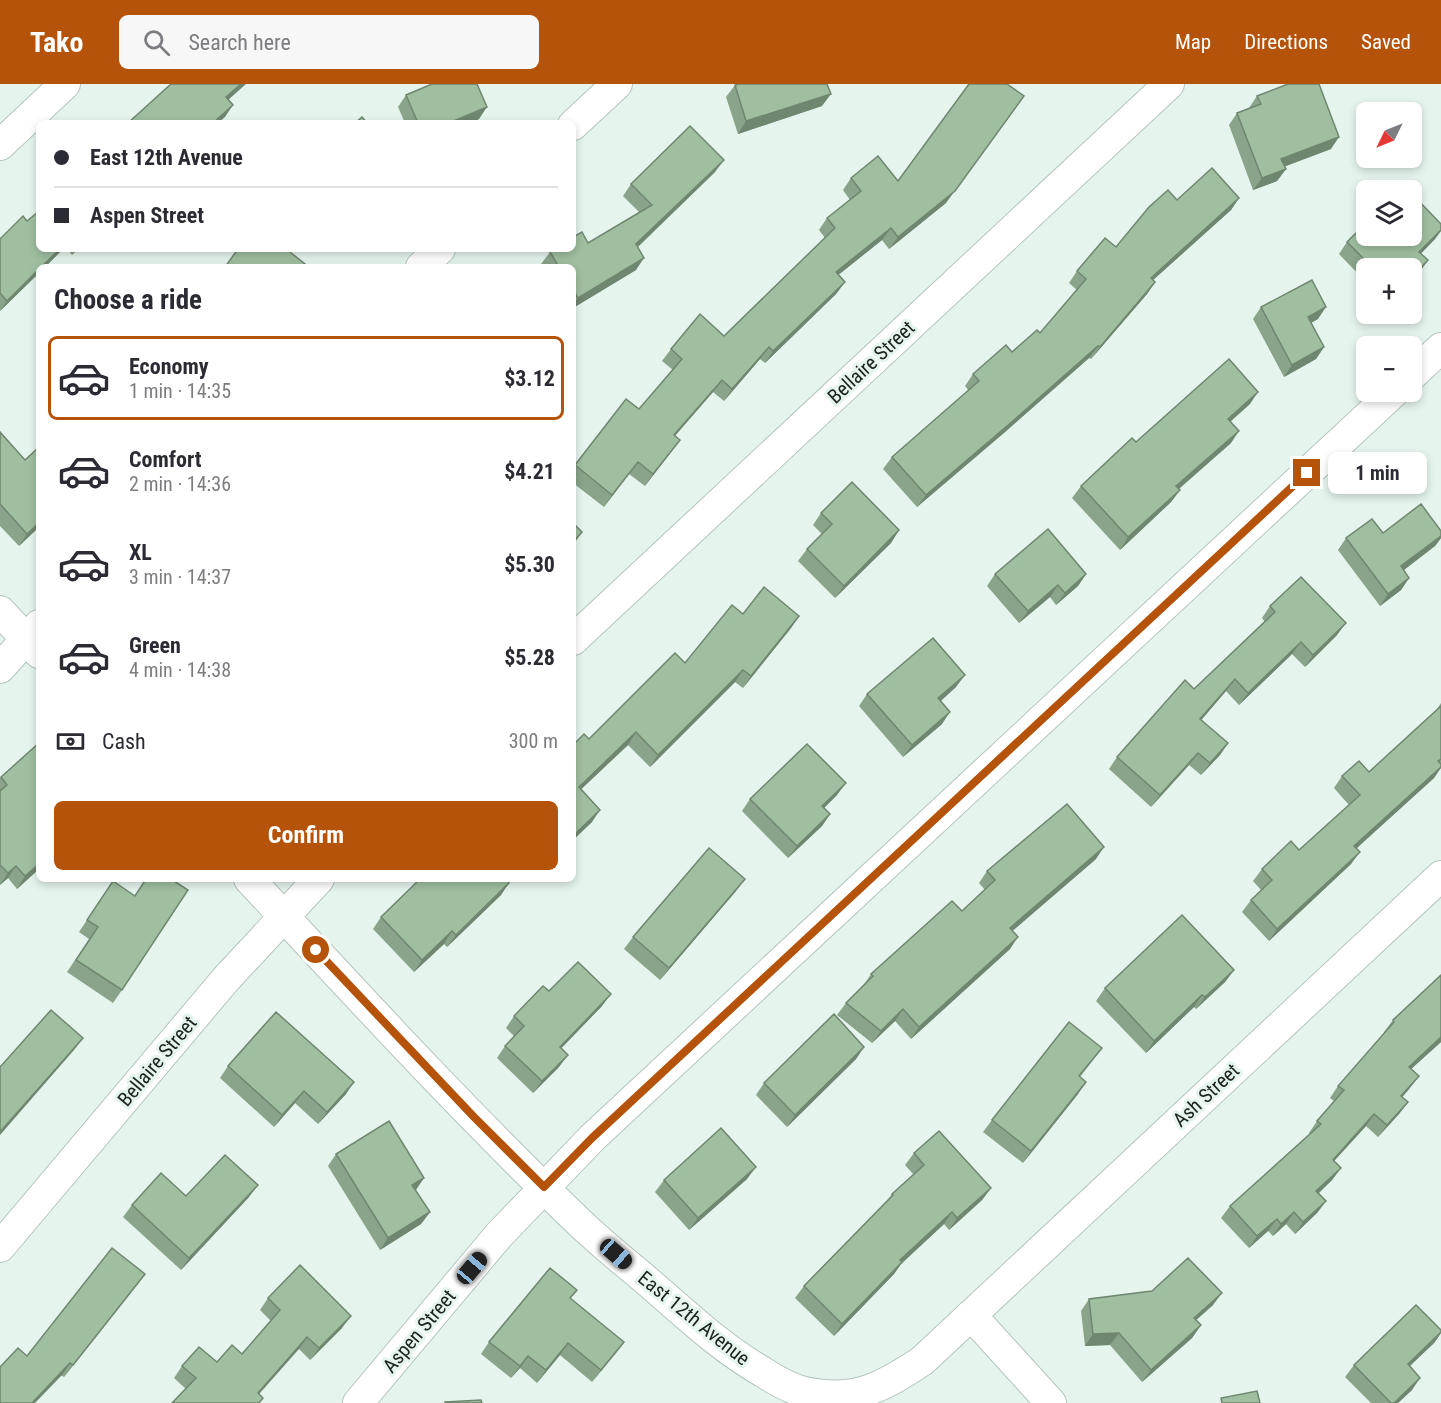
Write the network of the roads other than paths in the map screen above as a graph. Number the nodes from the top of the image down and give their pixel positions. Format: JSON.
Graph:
{"nodes":[{"id":1,"x":65,"y":84,"type":"edge"},
{"id":2,"x":617,"y":84,"type":"edge"},
{"id":3,"x":1169,"y":84,"type":"edge"},
{"id":4,"x":576,"y":122,"type":"edge"},
{"id":5,"x":0,"y":145,"type":"edge"},
{"id":6,"x":437,"y":252,"type":"edge"},
{"id":7,"x":424,"y":264,"type":"edge"},
{"id":8,"x":1441,"y":348,"type":"edge"},
{"id":9,"x":1422,"y":366,"type":"edge"},
{"id":10,"x":1383,"y":402,"type":"edge"},
{"id":11,"x":0,"y":611,"type":"edge"},
{"id":12,"x":576,"y":637,"type":"edge"},
{"id":13,"x":35,"y":639,"type":"edge"},
{"id":14,"x":0,"y":668,"type":"edge"},
{"id":15,"x":1441,"y":876,"type":"edge"},
{"id":16,"x":252,"y":882,"type":"edge"},
{"id":17,"x":316,"y":882,"type":"edge"},
{"id":18,"x":284,"y":917,"type":"junction"},
{"id":19,"x":544,"y":1187,"type":"junction"},
{"id":20,"x":0,"y":1247,"type":"edge"},
{"id":21,"x":971,"y":1315,"type":"junction"},
{"id":22,"x":358,"y":1403,"type":"edge"},
{"id":23,"x":1051,"y":1403,"type":"edge"}],
"edges":[{"from":1,"to":5,"type":"street"},
{"from":2,"to":4,"type":"street"},
{"from":3,"to":12,"type":"street","name":"Bellaire Street"},
{"from":6,"to":7,"type":"street"},
{"from":8,"to":9,"type":"street"},
{"from":10,"to":19,"type":"street","name":"Aspen Street"},
{"from":11,"to":13,"type":"street"},
{"from":13,"to":14,"type":"street"},
{"from":15,"to":21,"type":"street","name":"Ash Street"},
{"from":16,"to":18,"type":"street","name":"East 12th Avenue"},
{"from":17,"to":18,"type":"street","name":"Bellaire Street"},
{"from":18,"to":19,"type":"street","name":"East 12th Avenue"},
{"from":18,"to":20,"type":"street","name":"Bellaire Street"},
{"from":19,"to":21,"type":"street","name":"East 12th Avenue"},
{"from":19,"to":22,"type":"street","name":"Aspen Street"},
{"from":21,"to":23,"type":"street"}]}
